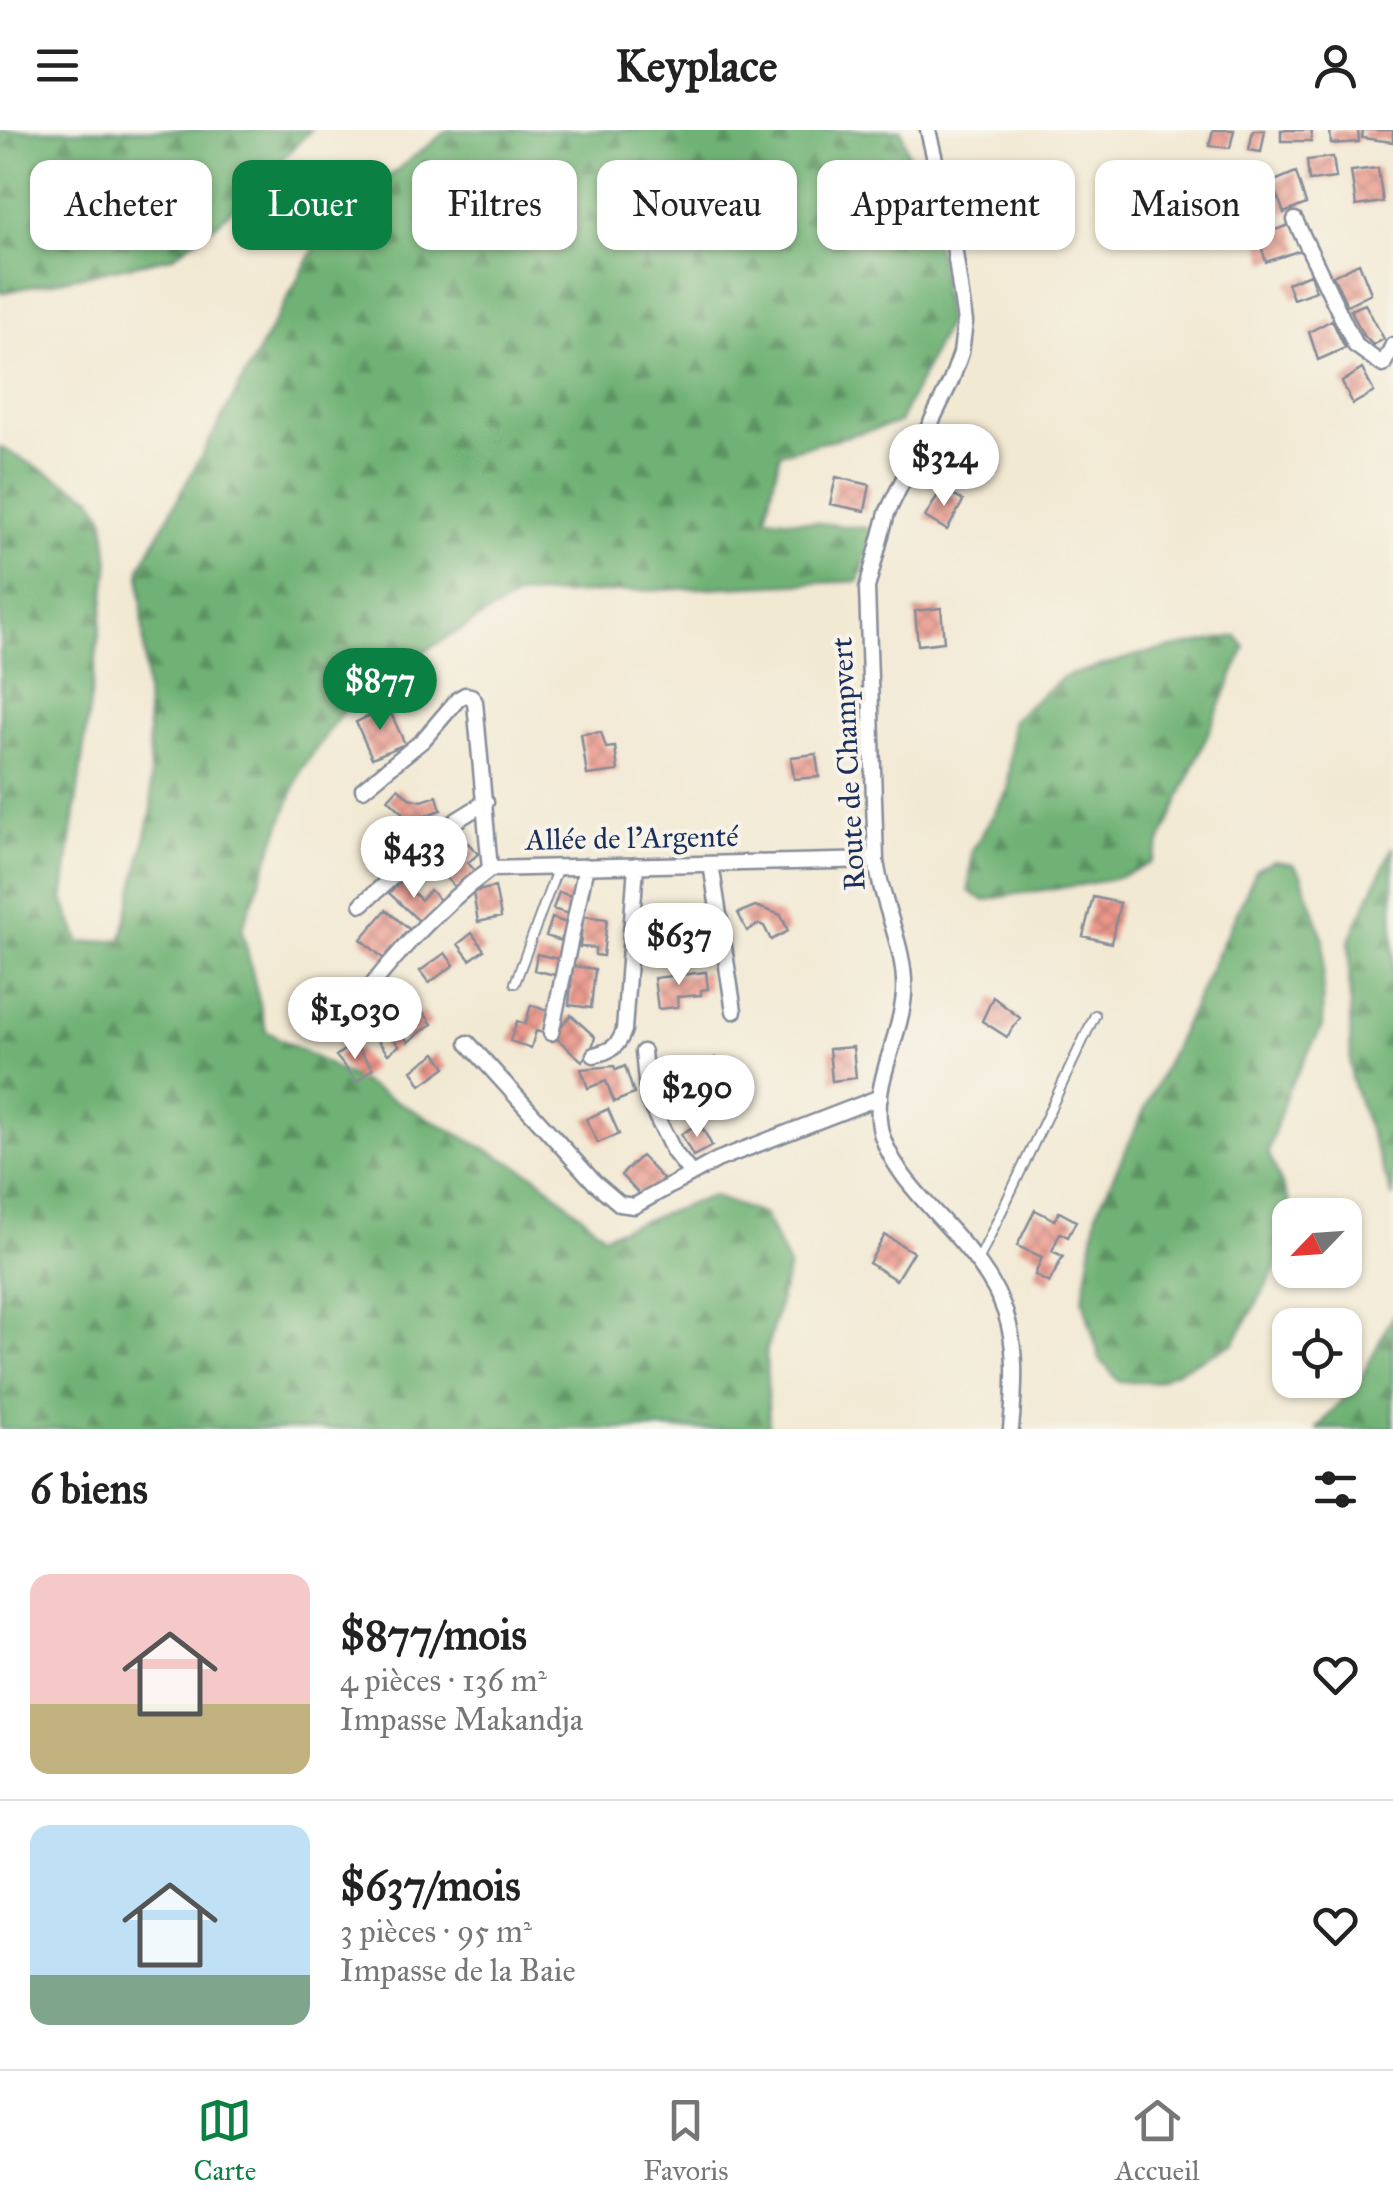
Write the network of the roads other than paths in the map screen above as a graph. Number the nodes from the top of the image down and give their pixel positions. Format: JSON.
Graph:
{"nodes":[{"id":1,"x":928,"y":130,"type":"edge"},
{"id":2,"x":1295,"y":220,"type":"dead end"},
{"id":3,"x":1393,"y":346,"type":"edge"},
{"id":4,"x":363,"y":789,"type":"dead end"},
{"id":5,"x":486,"y":802,"type":"junction"},
{"id":6,"x":876,"y":860,"type":"junction"},
{"id":7,"x":710,"y":864,"type":"junction"},
{"id":8,"x":636,"y":865,"type":"junction"},
{"id":9,"x":586,"y":866,"type":"junction"},
{"id":10,"x":558,"y":867,"type":"junction"},
{"id":11,"x":490,"y":869,"type":"junction"},
{"id":12,"x":362,"y":904,"type":"dead end"},
{"id":13,"x":515,"y":983,"type":"dead end"},
{"id":14,"x":734,"y":1011,"type":"dead end"},
{"id":15,"x":1095,"y":1015,"type":"dead end"},
{"id":16,"x":338,"y":1028,"type":"dead end"},
{"id":17,"x":551,"y":1033,"type":"dead end"},
{"id":18,"x":468,"y":1042,"type":"dead end"},
{"id":19,"x":642,"y":1052,"type":"dead end"},
{"id":20,"x":594,"y":1055,"type":"dead end"},
{"id":21,"x":880,"y":1097,"type":"junction"},
{"id":22,"x":690,"y":1172,"type":"junction"},
{"id":23,"x":978,"y":1262,"type":"junction"},
{"id":24,"x":1011,"y":1429,"type":"edge"}],
"edges":[{"from":1,"to":6,"type":"street","name":"Route de Champvert"},
{"from":2,"to":3,"type":"street"},
{"from":4,"to":5,"type":"street"},
{"from":5,"to":11,"type":"street"},
{"from":5,"to":12,"type":"street"},
{"from":6,"to":7,"type":"street","name":"Allée de l'Argenté"},
{"from":6,"to":21,"type":"street","name":"Route de Champvert"},
{"from":7,"to":8,"type":"street","name":"Allée de l'Argenté"},
{"from":7,"to":14,"type":"street"},
{"from":8,"to":9,"type":"street","name":"Allée de l'Argenté"},
{"from":8,"to":20,"type":"street"},
{"from":9,"to":10,"type":"street","name":"Allée de l'Argenté"},
{"from":9,"to":17,"type":"street"},
{"from":10,"to":11,"type":"street","name":"Allée de l'Argenté"},
{"from":10,"to":13,"type":"lane"},
{"from":11,"to":16,"type":"street","name":"Allée de l'Argenté"},
{"from":15,"to":23,"type":"lane"},
{"from":18,"to":22,"type":"street"},
{"from":19,"to":22,"type":"street"},
{"from":21,"to":22,"type":"street"},
{"from":21,"to":23,"type":"street","name":"Route de Champvert"},
{"from":23,"to":24,"type":"street","name":"Route de Champvert"}]}
